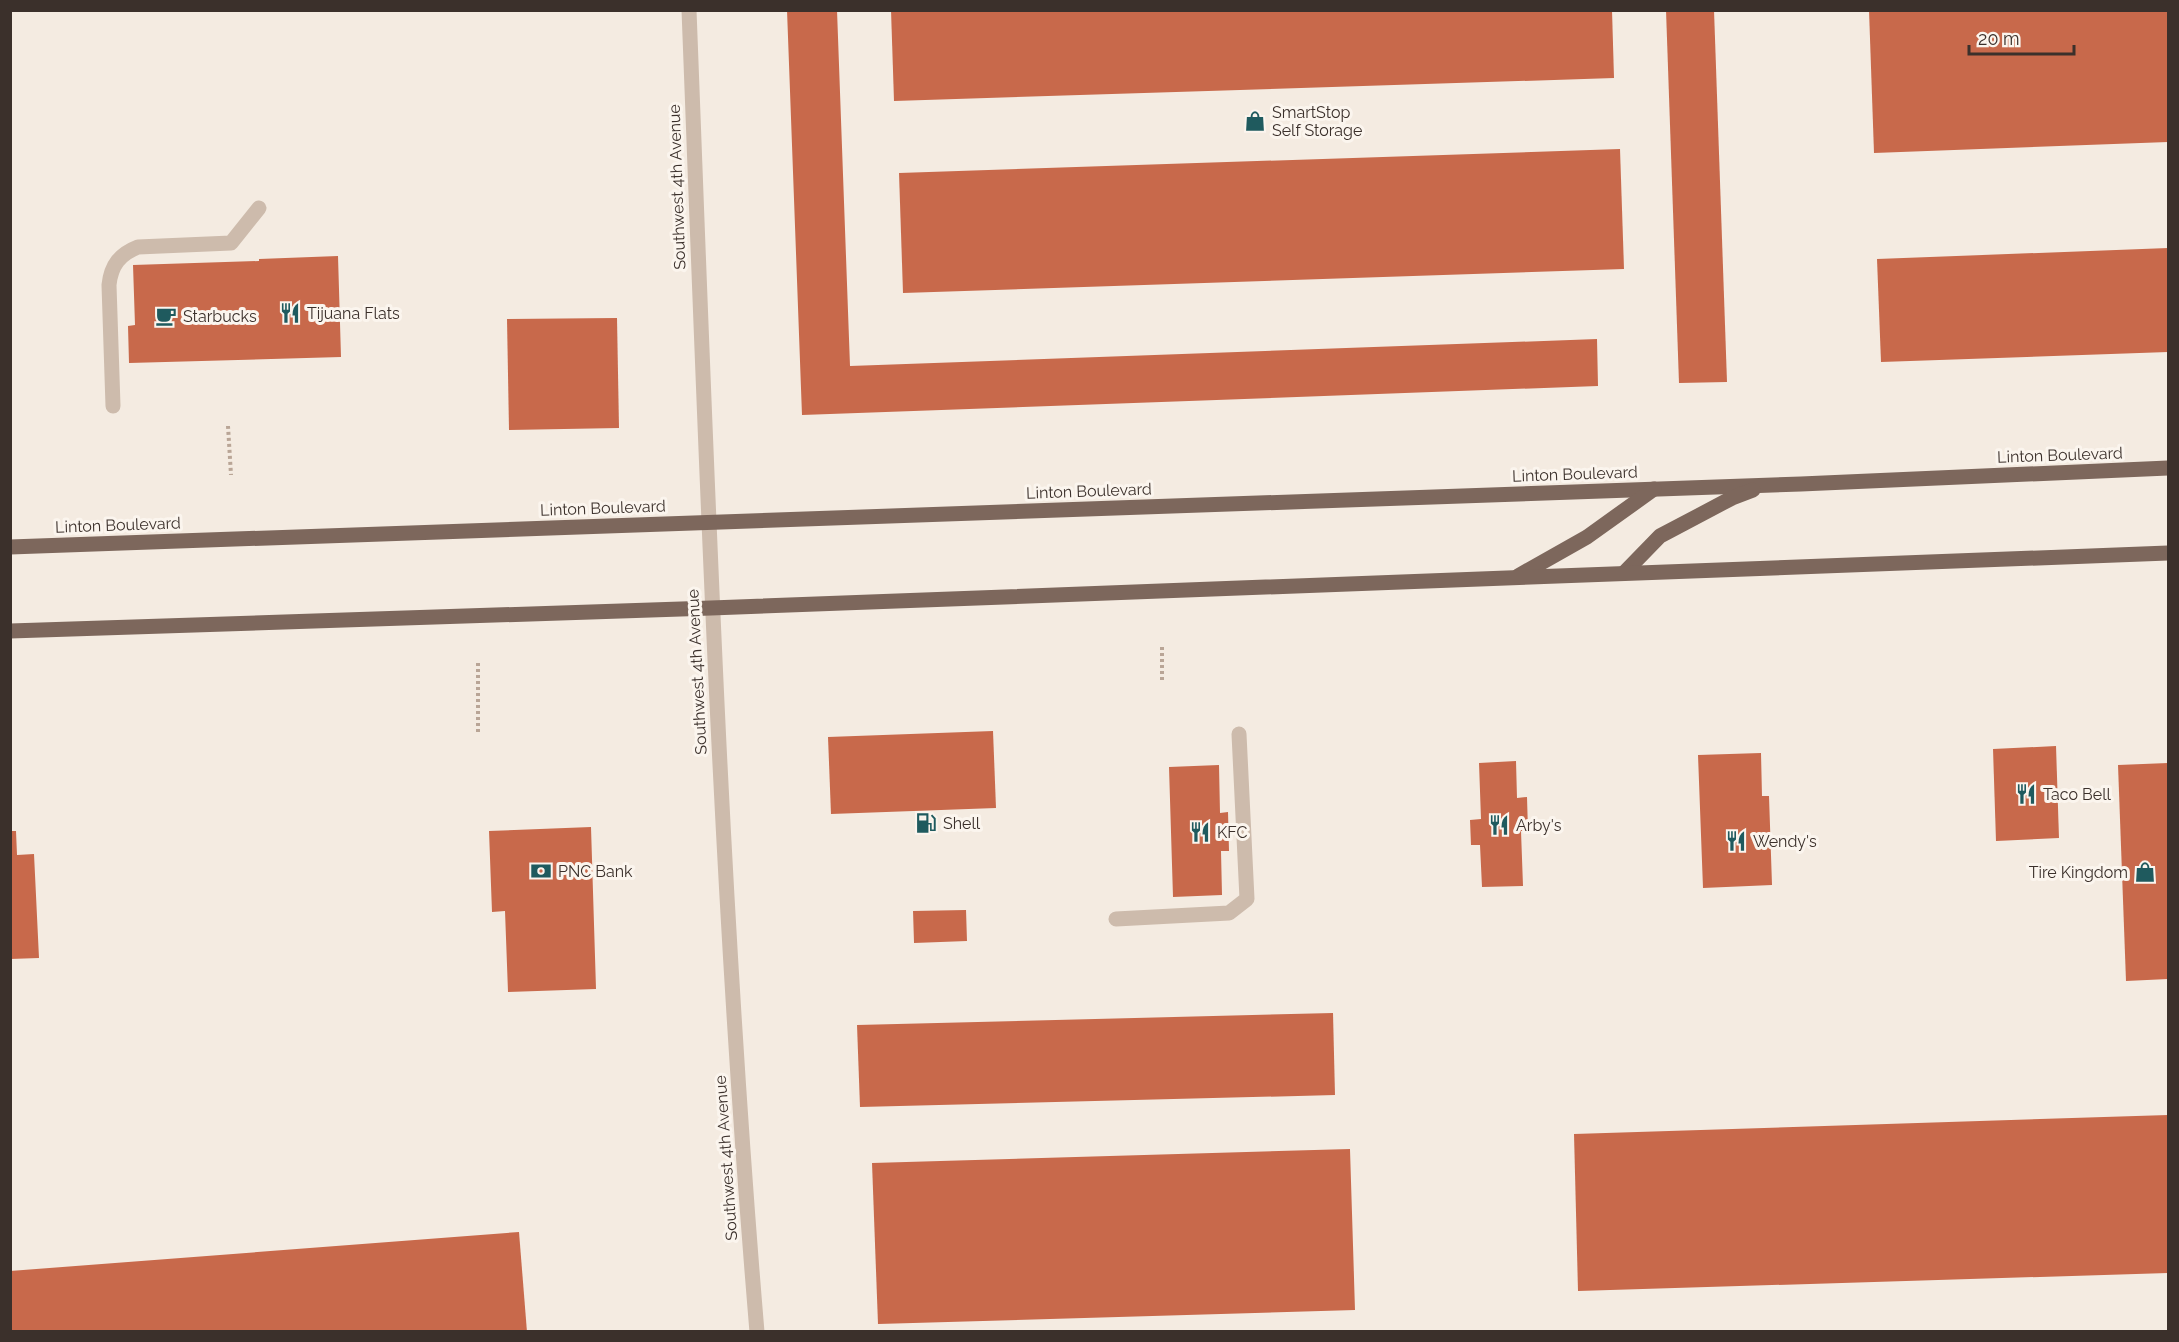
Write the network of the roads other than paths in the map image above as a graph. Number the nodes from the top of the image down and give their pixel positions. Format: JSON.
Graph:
{"nodes":[{"id":1,"x":689,"y":10,"type":"edge"},
{"id":2,"x":260,"y":208,"type":"dead end"},
{"id":3,"x":113,"y":406,"type":"dead end"},
{"id":4,"x":2169,"y":468,"type":"edge"},
{"id":5,"x":1765,"y":485,"type":"junction"},
{"id":6,"x":1654,"y":489,"type":"junction"},
{"id":7,"x":708,"y":523,"type":"junction"},
{"id":8,"x":10,"y":547,"type":"edge"},
{"id":9,"x":2169,"y":553,"type":"edge"},
{"id":10,"x":1624,"y":573,"type":"junction"},
{"id":11,"x":1515,"y":577,"type":"junction"},
{"id":12,"x":711,"y":608,"type":"junction"},
{"id":13,"x":10,"y":631,"type":"edge"},
{"id":14,"x":1239,"y":734,"type":"dead end"},
{"id":15,"x":1116,"y":919,"type":"dead end"},
{"id":16,"x":757,"y":1332,"type":"edge"}],
"edges":[{"from":1,"to":7,"type":"street","name":"Southwest 4th Avenue"},
{"from":2,"to":3,"type":"street"},
{"from":4,"to":5,"type":"main road","name":"Linton Boulevard"},
{"from":5,"to":6,"type":"main road","name":"Linton Boulevard"},
{"from":5,"to":10,"type":"main road"},
{"from":6,"to":7,"type":"main road","name":"Linton Boulevard"},
{"from":6,"to":11,"type":"main road"},
{"from":7,"to":8,"type":"main road","name":"Linton Boulevard"},
{"from":7,"to":12,"type":"street","name":"Southwest 4th Avenue"},
{"from":9,"to":10,"type":"main road"},
{"from":10,"to":11,"type":"main road"},
{"from":11,"to":12,"type":"main road"},
{"from":12,"to":13,"type":"main road"},
{"from":12,"to":16,"type":"street","name":"Southwest 4th Avenue"},
{"from":14,"to":15,"type":"street"}]}
